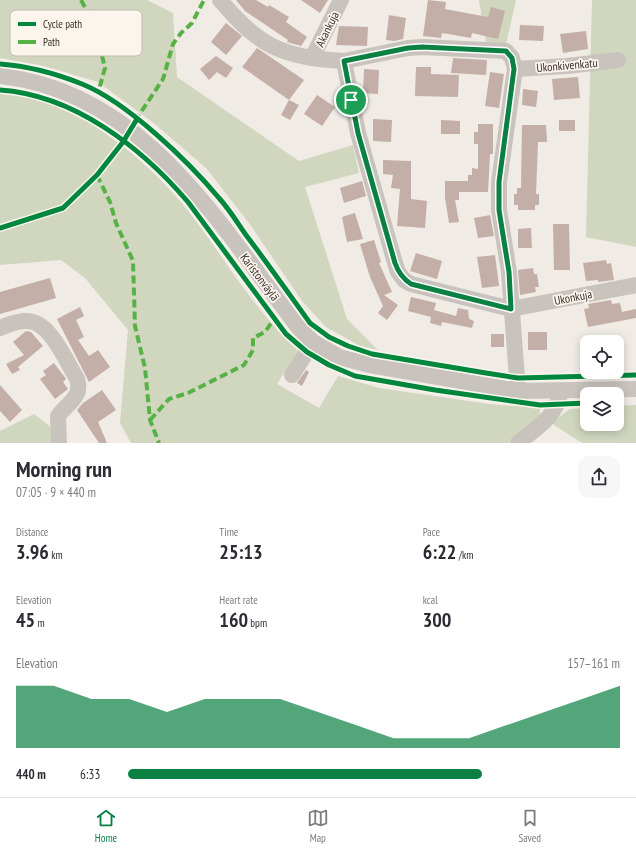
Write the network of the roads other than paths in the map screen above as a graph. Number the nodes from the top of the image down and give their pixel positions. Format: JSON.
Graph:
{"nodes":[{"id":1,"x":220,"y":0,"type":"edge"},
{"id":2,"x":341,"y":0,"type":"edge"},
{"id":3,"x":312,"y":58,"type":"junction"},
{"id":4,"x":618,"y":60,"type":"dead end"},
{"id":5,"x":344,"y":61,"type":"junction"},
{"id":6,"x":514,"y":69,"type":"junction"},
{"id":7,"x":0,"y":76,"type":"edge"},
{"id":8,"x":636,"y":284,"type":"edge"},
{"id":9,"x":511,"y":309,"type":"junction"},
{"id":10,"x":0,"y":328,"type":"edge"},
{"id":11,"x":313,"y":342,"type":"junction"},
{"id":12,"x":292,"y":375,"type":"dead end"},
{"id":13,"x":636,"y":389,"type":"edge"},
{"id":14,"x":518,"y":391,"type":"junction"},
{"id":15,"x":561,"y":391,"type":"junction"},
{"id":16,"x":58,"y":443,"type":"edge"},
{"id":17,"x":518,"y":443,"type":"edge"}],
"edges":[{"from":1,"to":3,"type":"street"},
{"from":2,"to":3,"type":"street","name":"Akankuja"},
{"from":3,"to":5,"type":"street"},
{"from":4,"to":6,"type":"street","name":"Ukonkivenkatu"},
{"from":5,"to":6,"type":"street"},
{"from":5,"to":9,"type":"street"},
{"from":6,"to":9,"type":"street"},
{"from":7,"to":11,"type":"street","name":"Karistonväylä"},
{"from":8,"to":9,"type":"street","name":"Ukonkuja"},
{"from":9,"to":14,"type":"street"},
{"from":10,"to":16,"type":"street"},
{"from":11,"to":12,"type":"street"},
{"from":11,"to":14,"type":"street","name":"Karistonväylä"},
{"from":13,"to":15,"type":"street","name":"Karistonväylä"},
{"from":14,"to":15,"type":"street","name":"Karistonväylä"},
{"from":15,"to":17,"type":"street"}]}
